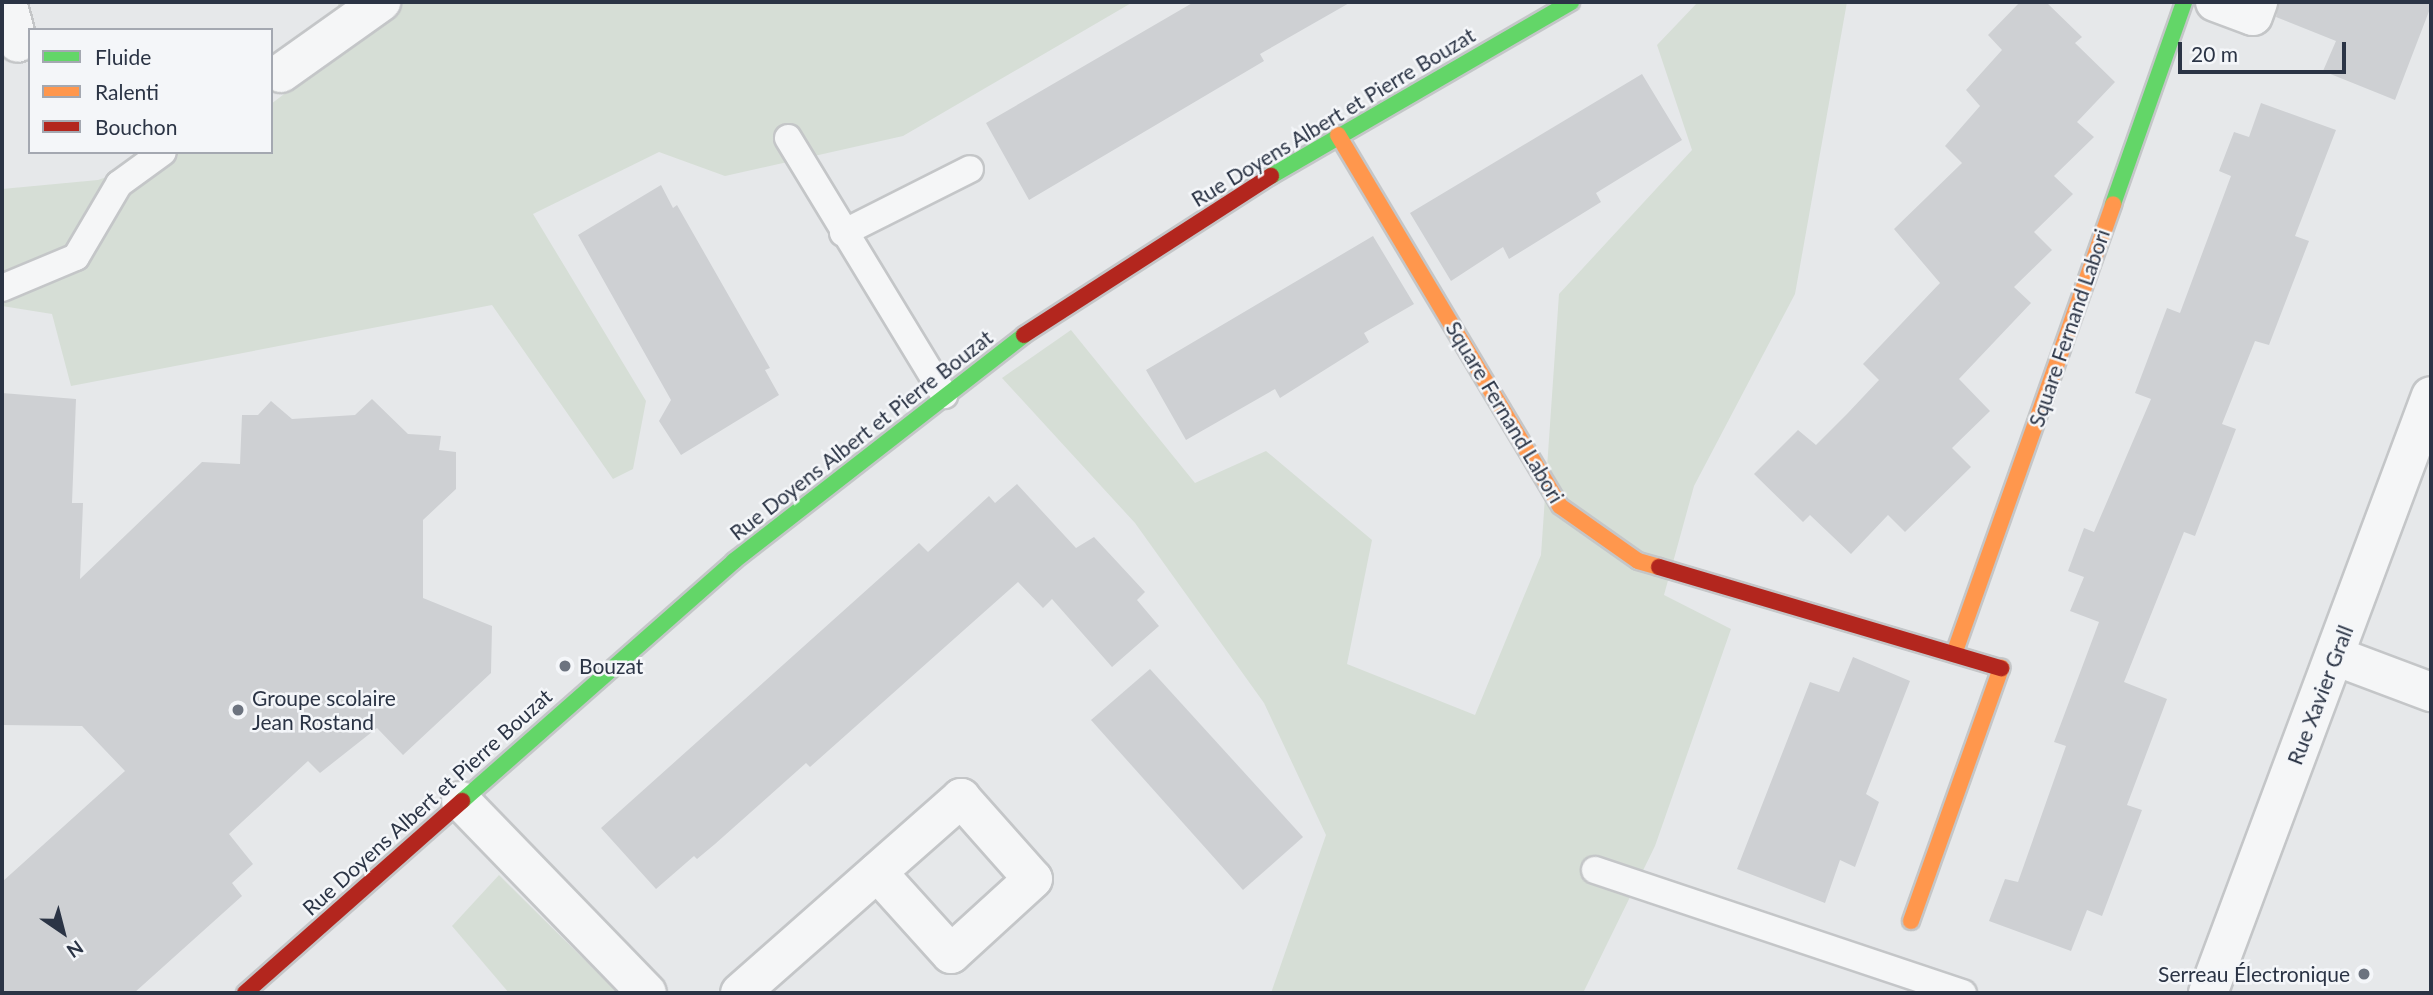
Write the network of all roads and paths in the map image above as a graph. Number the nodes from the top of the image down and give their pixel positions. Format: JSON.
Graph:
{"nodes":[{"id":1,"x":7,"y":2,"type":"edge"},
{"id":2,"x":381,"y":2,"type":"edge"},
{"id":3,"x":1571,"y":2,"type":"edge"},
{"id":4,"x":2185,"y":2,"type":"edge"},
{"id":5,"x":2215,"y":2,"type":"edge"},
{"id":6,"x":2258,"y":2,"type":"edge"},
{"id":7,"x":18,"y":43,"type":"dead end"},
{"id":8,"x":276,"y":76,"type":"edge"},
{"id":9,"x":1338,"y":135,"type":"junction"},
{"id":10,"x":788,"y":138,"type":"dead end"},
{"id":11,"x":160,"y":154,"type":"edge"},
{"id":12,"x":970,"y":169,"type":"dead end"},
{"id":13,"x":844,"y":233,"type":"junction"},
{"id":14,"x":2,"y":288,"type":"edge"},
{"id":15,"x":944,"y":395,"type":"junction"},
{"id":16,"x":2431,"y":396,"type":"edge"},
{"id":17,"x":1954,"y":654,"type":"junction"},
{"id":18,"x":2335,"y":656,"type":"junction"},
{"id":19,"x":2431,"y":692,"type":"edge"},
{"id":20,"x":461,"y":802,"type":"junction"},
{"id":21,"x":1595,"y":870,"type":"dead end"},
{"id":22,"x":877,"y":872,"type":"dead end"},
{"id":23,"x":1911,"y":921,"type":"dead end"},
{"id":24,"x":245,"y":993,"type":"edge"},
{"id":25,"x":647,"y":993,"type":"edge"},
{"id":26,"x":740,"y":993,"type":"edge"},
{"id":27,"x":1963,"y":993,"type":"edge"},
{"id":28,"x":2208,"y":993,"type":"edge"}],
"edges":[{"from":1,"to":7,"type":"street"},
{"from":2,"to":8,"type":"street"},
{"from":3,"to":9,"type":"street","name":"Rue Doyens Albert et Pierre Bouzat"},
{"from":4,"to":17,"type":"street","name":"Square Fernand Labori"},
{"from":5,"to":6,"type":"street"},
{"from":9,"to":15,"type":"street","name":"Rue Doyens Albert et Pierre Bouzat"},
{"from":9,"to":17,"type":"street","name":"Square Fernand Labori"},
{"from":10,"to":13,"type":"lane"},
{"from":11,"to":14,"type":"lane"},
{"from":12,"to":13,"type":"lane"},
{"from":13,"to":15,"type":"lane"},
{"from":15,"to":20,"type":"street","name":"Rue Doyens Albert et Pierre Bouzat"},
{"from":16,"to":18,"type":"street","name":"Rue Xavier Grall"},
{"from":17,"to":23,"type":"street","name":"Square Fernand Labori"},
{"from":18,"to":19,"type":"street"},
{"from":18,"to":28,"type":"street","name":"Rue Xavier Grall"},
{"from":20,"to":24,"type":"street","name":"Rue Doyens Albert et Pierre Bouzat"},
{"from":20,"to":25,"type":"street"},
{"from":21,"to":27,"type":"lane"},
{"from":22,"to":26,"type":"street"}]}
